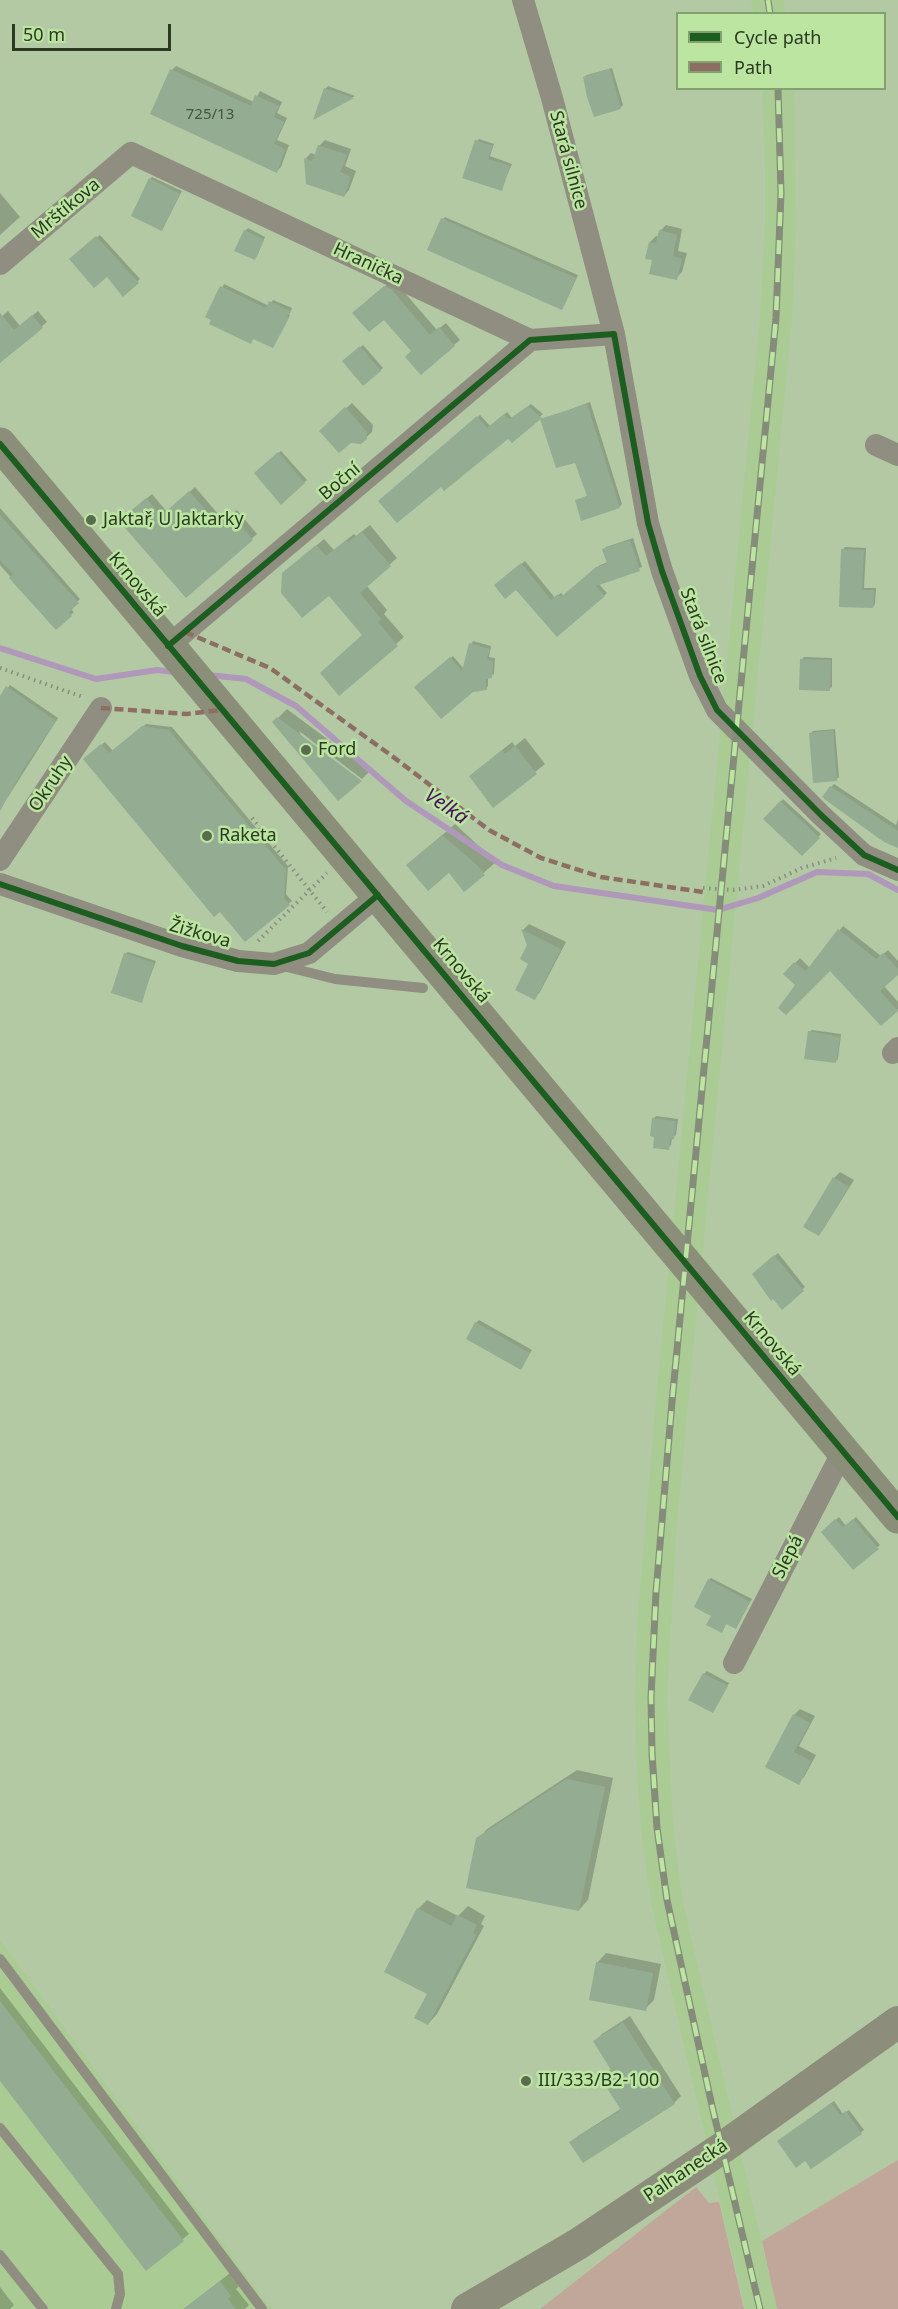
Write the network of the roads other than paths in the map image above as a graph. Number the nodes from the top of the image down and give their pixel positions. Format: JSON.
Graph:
{"nodes":[{"id":1,"x":523,"y":0,"type":"edge"},
{"id":2,"x":131,"y":153,"type":"joint"},
{"id":3,"x":0,"y":264,"type":"edge"},
{"id":4,"x":614,"y":334,"type":"junction"},
{"id":5,"x":530,"y":340,"type":"junction"},
{"id":6,"x":0,"y":444,"type":"edge"},
{"id":7,"x":876,"y":445,"type":"dead end"},
{"id":8,"x":898,"y":455,"type":"edge"},
{"id":9,"x":168,"y":646,"type":"junction"},
{"id":10,"x":101,"y":708,"type":"road end"},
{"id":11,"x":0,"y":860,"type":"edge"},
{"id":12,"x":898,"y":870,"type":"edge"},
{"id":13,"x":0,"y":884,"type":"edge"},
{"id":14,"x":378,"y":895,"type":"junction"},
{"id":15,"x":274,"y":963,"type":"junction"},
{"id":16,"x":423,"y":988,"type":"dead end"},
{"id":17,"x":843,"y":1451,"type":"junction"},
{"id":18,"x":898,"y":1517,"type":"edge"},
{"id":19,"x":734,"y":1663,"type":"dead end"},
{"id":20,"x":0,"y":1959,"type":"edge"},
{"id":21,"x":898,"y":2022,"type":"edge"},
{"id":22,"x":0,"y":2128,"type":"edge"},
{"id":23,"x":0,"y":2256,"type":"edge"},
{"id":24,"x":483,"y":2305,"type":"edge"},
{"id":25,"x":43,"y":2309,"type":"edge"},
{"id":26,"x":116,"y":2309,"type":"edge"},
{"id":27,"x":262,"y":2309,"type":"edge"}],
"edges":[{"from":1,"to":4,"type":"street","name":"Stará silnice"},
{"from":2,"to":3,"type":"street","name":"Mrštíkova"},
{"from":2,"to":5,"type":"street","name":"Hranička"},
{"from":4,"to":5,"type":"street","name":"Hranička"},
{"from":4,"to":12,"type":"street","name":"Stará silnice"},
{"from":5,"to":9,"type":"street","name":"Boční"},
{"from":6,"to":9,"type":"main road","name":"Krnovská"},
{"from":7,"to":8,"type":"street"},
{"from":9,"to":14,"type":"main road","name":"Krnovská"},
{"from":10,"to":11,"type":"street","name":"Okruhy"},
{"from":13,"to":15,"type":"street","name":"Žižkova"},
{"from":14,"to":15,"type":"street","name":"Žižkova"},
{"from":14,"to":17,"type":"main road","name":"Krnovská"},
{"from":15,"to":16,"type":"lane"},
{"from":17,"to":18,"type":"main road","name":"Krnovská"},
{"from":17,"to":19,"type":"street","name":"Slepá"},
{"from":20,"to":27,"type":"lane"},
{"from":21,"to":24,"type":"street","name":"Palhanecká"},
{"from":22,"to":26,"type":"lane"},
{"from":23,"to":25,"type":"lane"}]}
